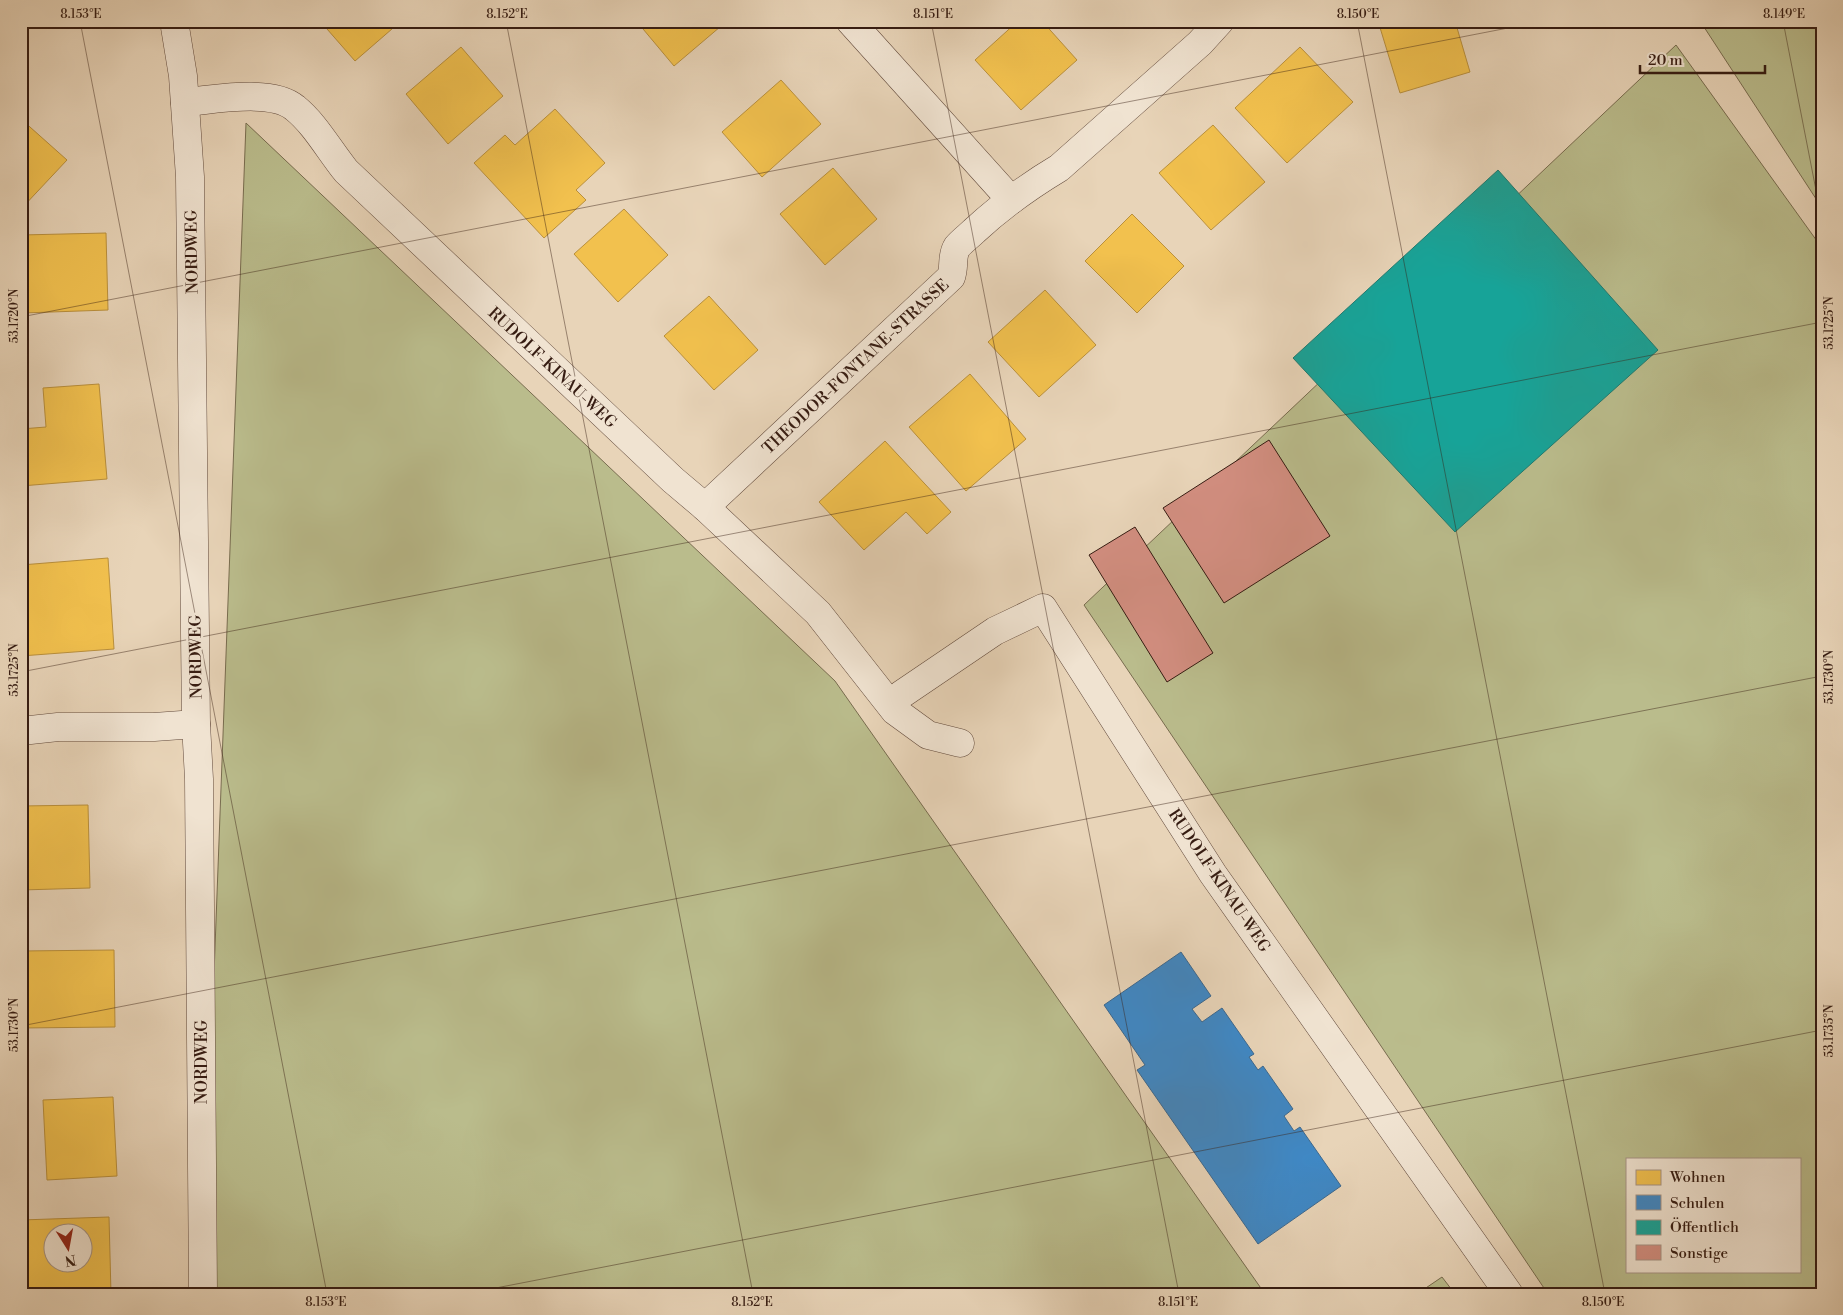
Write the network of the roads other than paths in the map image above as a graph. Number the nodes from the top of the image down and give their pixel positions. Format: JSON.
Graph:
{"nodes":[{"id":1,"x":174,"y":21,"type":"edge"},
{"id":2,"x":850,"y":21,"type":"edge"},
{"id":3,"x":1220,"y":21,"type":"edge"},
{"id":4,"x":185,"y":102,"type":"junction"},
{"id":5,"x":1011,"y":200,"type":"junction"},
{"id":6,"x":705,"y":507,"type":"junction"},
{"id":7,"x":890,"y":704,"type":"junction"},
{"id":8,"x":196,"y":724,"type":"junction"},
{"id":9,"x":21,"y":731,"type":"edge"},
{"id":10,"x":960,"y":743,"type":"dead end"},
{"id":11,"x":203,"y":1294,"type":"edge"},
{"id":12,"x":1509,"y":1294,"type":"edge"}],
"edges":[{"from":1,"to":4,"type":"street","name":"NORDWEG"},
{"from":2,"to":5,"type":"street"},
{"from":3,"to":5,"type":"street","name":"THEODOR-FONTANE-STRASSE"},
{"from":4,"to":6,"type":"street","name":"RUDOLF-KINAU-WEG"},
{"from":4,"to":8,"type":"street","name":"NORDWEG"},
{"from":5,"to":6,"type":"street","name":"THEODOR-FONTANE-STRASSE"},
{"from":6,"to":7,"type":"street","name":"RUDOLF-KINAU-WEG"},
{"from":7,"to":10,"type":"street","name":"RUDOLF-KINAU-WEG"},
{"from":7,"to":12,"type":"street","name":"RUDOLF-KINAU-WEG"},
{"from":8,"to":9,"type":"street"},
{"from":8,"to":11,"type":"street","name":"NORDWEG"}]}
